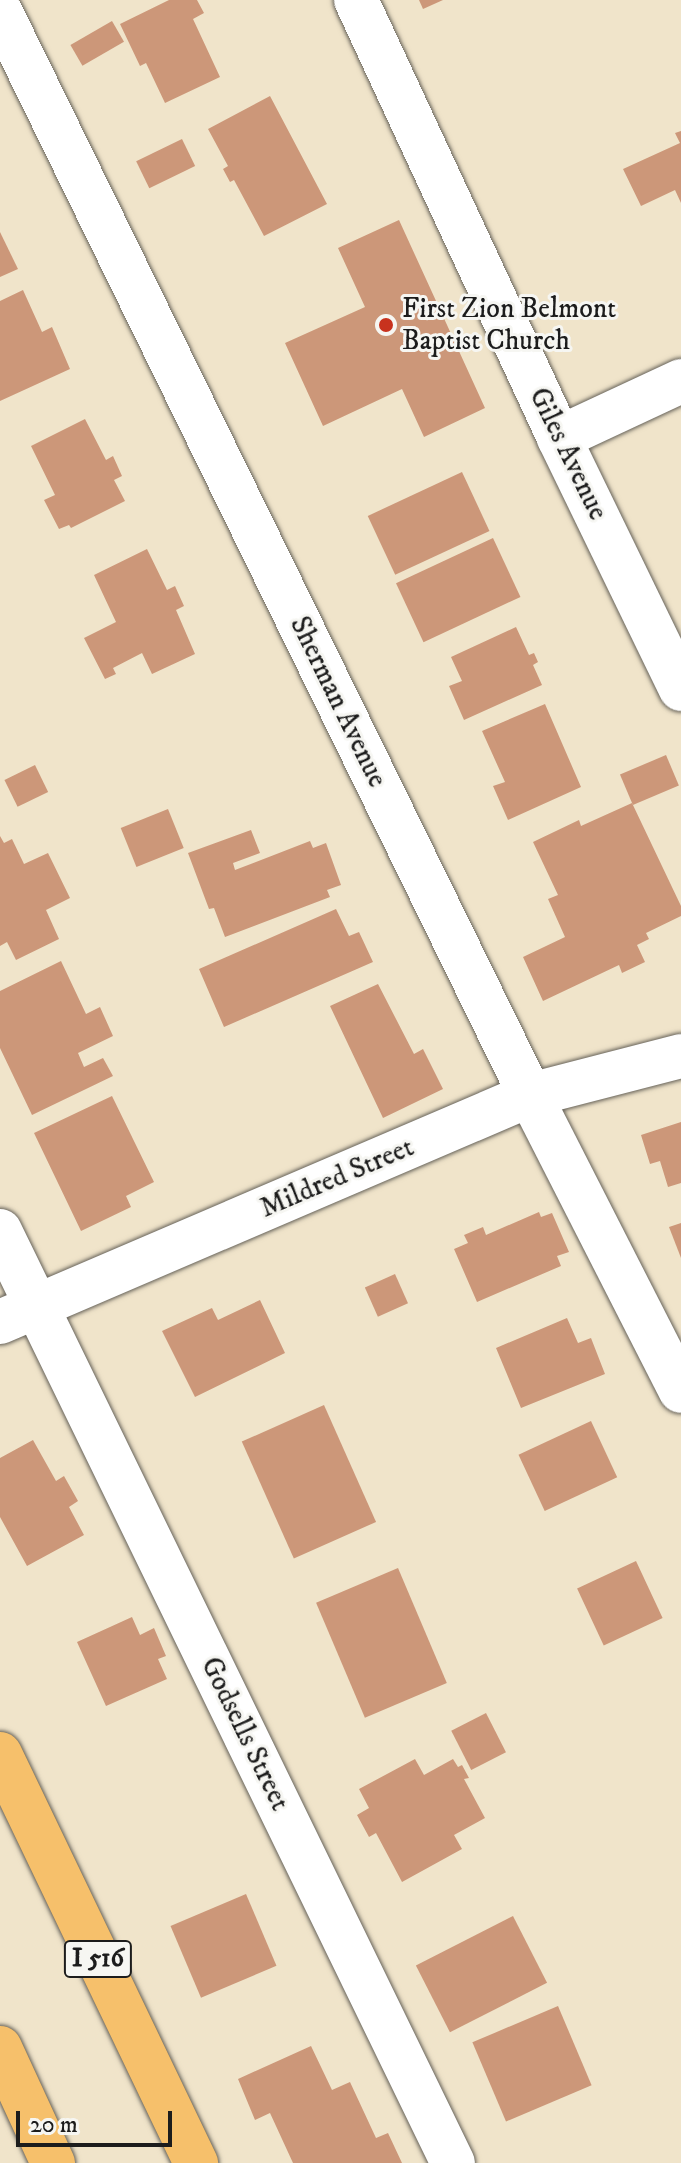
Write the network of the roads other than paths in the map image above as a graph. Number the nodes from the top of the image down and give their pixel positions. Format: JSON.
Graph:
{"nodes":[{"id":1,"x":356,"y":0,"type":"edge"},
{"id":2,"x":0,"y":11,"type":"edge"},
{"id":3,"x":681,"y":381,"type":"edge"},
{"id":4,"x":559,"y":438,"type":"junction"},
{"id":5,"x":681,"y":689,"type":"edge"},
{"id":6,"x":681,"y":1056,"type":"edge"},
{"id":7,"x":530,"y":1095,"type":"junction"},
{"id":8,"x":0,"y":1231,"type":"edge"},
{"id":9,"x":19,"y":1314,"type":"edge"},
{"id":10,"x":681,"y":1391,"type":"edge"},
{"id":11,"x":0,"y":1754,"type":"edge"},
{"id":12,"x":0,"y":2048,"type":"edge"},
{"id":13,"x":53,"y":2163,"type":"edge"},
{"id":14,"x":196,"y":2163,"type":"edge"},
{"id":15,"x":453,"y":2163,"type":"edge"}],
"edges":[{"from":1,"to":4,"type":"street","name":"Giles Avenue"},
{"from":2,"to":7,"type":"street","name":"Sherman Avenue"},
{"from":3,"to":4,"type":"street"},
{"from":4,"to":5,"type":"street","name":"Giles Avenue"},
{"from":6,"to":7,"type":"street","name":"Mildred Street"},
{"from":7,"to":9,"type":"street","name":"Mildred Street"},
{"from":7,"to":10,"type":"street","name":"Sherman Avenue"},
{"from":8,"to":9,"type":"street","name":"Godsells Street"},
{"from":9,"to":15,"type":"street","name":"Godsells Street"},
{"from":11,"to":14,"type":"highway","number":"I 516"},
{"from":12,"to":13,"type":"highway"}]}
